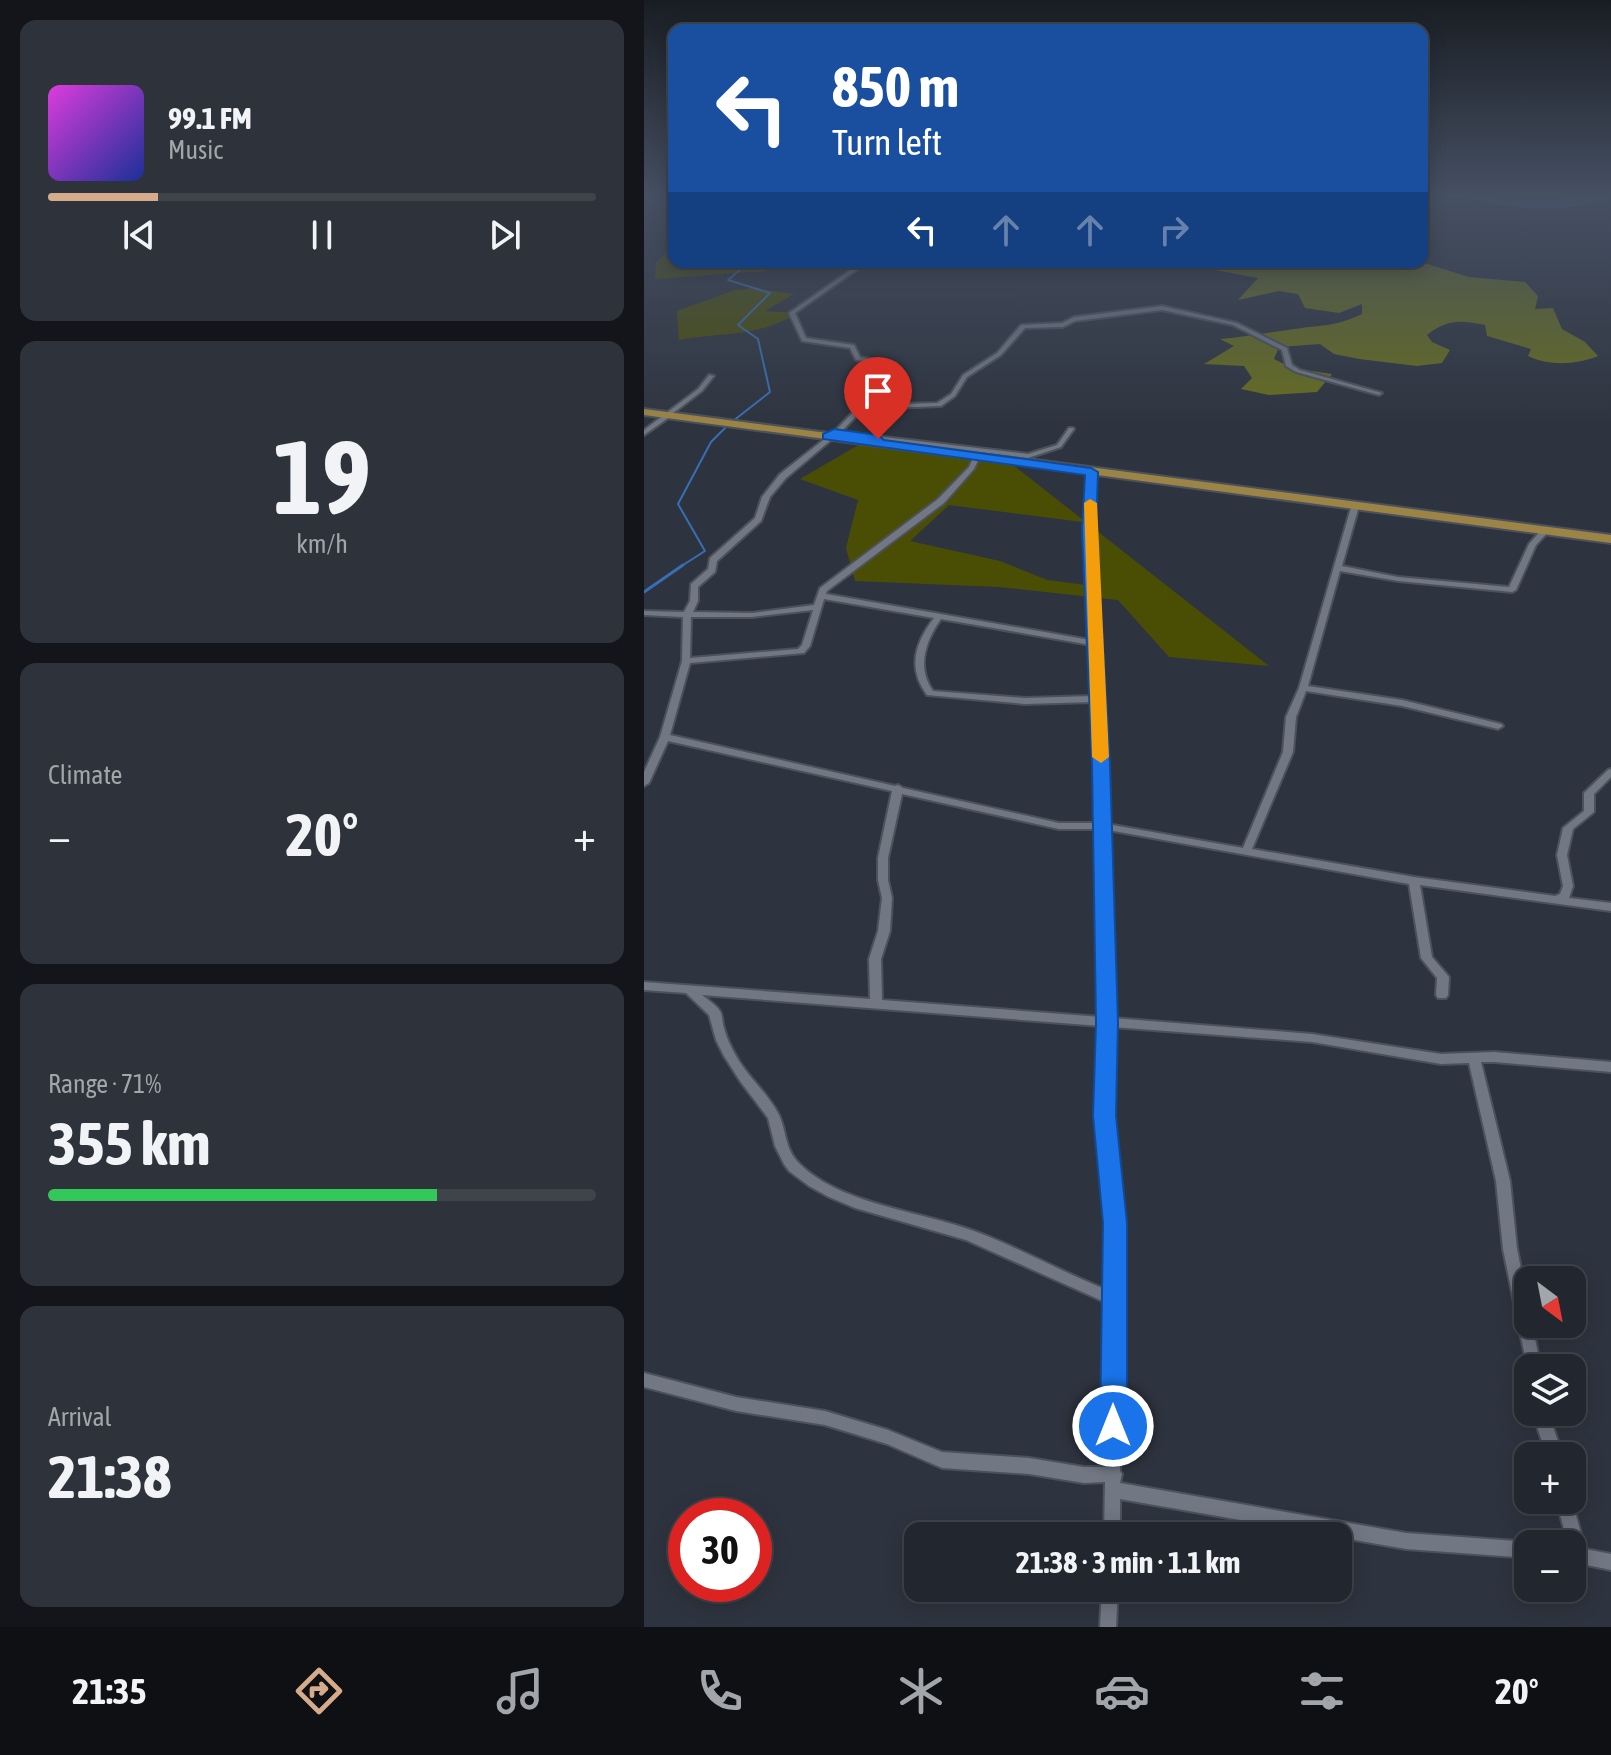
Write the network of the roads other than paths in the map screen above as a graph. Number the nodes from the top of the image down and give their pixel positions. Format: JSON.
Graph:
{"nodes":[{"id":1,"x":849,"y":273,"type":"edge"},
{"id":2,"x":711,"y":376,"type":"dead end"},
{"id":3,"x":1379,"y":393,"type":"dead end"},
{"id":4,"x":861,"y":407,"type":"junction"},
{"id":5,"x":644,"y":412,"type":"edge"},
{"id":6,"x":667,"y":415,"type":"junction"},
{"id":7,"x":1071,"y":429,"type":"dead end"},
{"id":8,"x":644,"y":433,"type":"edge"},
{"id":9,"x":831,"y":434,"type":"junction"},
{"id":10,"x":977,"y":456,"type":"junction"},
{"id":11,"x":1091,"y":472,"type":"junction"},
{"id":12,"x":1355,"y":506,"type":"junction"},
{"id":13,"x":1545,"y":531,"type":"junction"},
{"id":14,"x":1611,"y":539,"type":"edge"},
{"id":15,"x":1338,"y":568,"type":"junction"},
{"id":16,"x":821,"y":596,"type":"junction"},
{"id":17,"x":817,"y":607,"type":"junction"},
{"id":18,"x":644,"y":613,"type":"edge"},
{"id":19,"x":688,"y":614,"type":"junction"},
{"id":20,"x":938,"y":618,"type":"junction"},
{"id":21,"x":1095,"y":643,"type":"junction"},
{"id":22,"x":686,"y":661,"type":"junction"},
{"id":23,"x":1303,"y":688,"type":"junction"},
{"id":24,"x":1097,"y":699,"type":"junction"},
{"id":25,"x":1498,"y":726,"type":"dead end"},
{"id":26,"x":665,"y":737,"type":"junction"},
{"id":27,"x":1611,"y":772,"type":"edge"},
{"id":28,"x":644,"y":783,"type":"edge"},
{"id":29,"x":898,"y":788,"type":"junction"},
{"id":30,"x":1101,"y":826,"type":"junction"},
{"id":31,"x":1247,"y":850,"type":"junction"},
{"id":32,"x":1414,"y":881,"type":"junction"},
{"id":33,"x":1555,"y":899,"type":"junction"},
{"id":34,"x":1611,"y":907,"type":"edge"},
{"id":35,"x":644,"y":986,"type":"edge"},
{"id":36,"x":689,"y":989,"type":"junction"},
{"id":37,"x":1442,"y":995,"type":"dead end"},
{"id":38,"x":876,"y":1004,"type":"junction"},
{"id":39,"x":1107,"y":1023,"type":"junction"},
{"id":40,"x":1474,"y":1058,"type":"junction"},
{"id":41,"x":1611,"y":1067,"type":"edge"},
{"id":42,"x":1115,"y":1300,"type":"junction"},
{"id":43,"x":1531,"y":1354,"type":"edge"},
{"id":44,"x":644,"y":1380,"type":"edge"},
{"id":45,"x":1115,"y":1482,"type":"junction"},
{"id":46,"x":1113,"y":1522,"type":"edge"},
{"id":47,"x":1514,"y":1549,"type":"edge"},
{"id":48,"x":1586,"y":1557,"type":"edge"},
{"id":49,"x":1611,"y":1562,"type":"edge"},
{"id":50,"x":1109,"y":1602,"type":"edge"},
{"id":51,"x":1108,"y":1627,"type":"edge"}],
"edges":[{"from":1,"to":4,"type":"street"},
{"from":2,"to":6,"type":"street"},
{"from":3,"to":4,"type":"street"},
{"from":4,"to":9,"type":"street"},
{"from":5,"to":6,"type":"main road"},
{"from":6,"to":8,"type":"street"},
{"from":6,"to":9,"type":"main road"},
{"from":7,"to":9,"type":"street"},
{"from":9,"to":10,"type":"main road"},
{"from":9,"to":19,"type":"street"},
{"from":10,"to":11,"type":"main road"},
{"from":10,"to":16,"type":"street"},
{"from":11,"to":12,"type":"main road"},
{"from":11,"to":21,"type":"street"},
{"from":12,"to":13,"type":"main road"},
{"from":12,"to":15,"type":"street"},
{"from":13,"to":14,"type":"main road"},
{"from":13,"to":15,"type":"street"},
{"from":15,"to":23,"type":"street"},
{"from":16,"to":17,"type":"street"},
{"from":16,"to":20,"type":"street"},
{"from":17,"to":19,"type":"street"},
{"from":17,"to":22,"type":"street"},
{"from":18,"to":19,"type":"street"},
{"from":19,"to":22,"type":"street"},
{"from":20,"to":21,"type":"street"},
{"from":20,"to":24,"type":"street"},
{"from":21,"to":24,"type":"street"},
{"from":22,"to":26,"type":"street"},
{"from":23,"to":25,"type":"street"},
{"from":23,"to":31,"type":"street"},
{"from":24,"to":30,"type":"street"},
{"from":26,"to":28,"type":"street"},
{"from":26,"to":29,"type":"street"},
{"from":27,"to":33,"type":"street"},
{"from":29,"to":30,"type":"street"},
{"from":29,"to":38,"type":"street"},
{"from":30,"to":31,"type":"street"},
{"from":30,"to":39,"type":"street"},
{"from":31,"to":32,"type":"street"},
{"from":32,"to":33,"type":"street"},
{"from":32,"to":37,"type":"street"},
{"from":33,"to":34,"type":"street"},
{"from":35,"to":36,"type":"street"},
{"from":36,"to":38,"type":"street"},
{"from":36,"to":42,"type":"street"},
{"from":38,"to":39,"type":"street"},
{"from":39,"to":40,"type":"street"},
{"from":39,"to":42,"type":"street"},
{"from":40,"to":41,"type":"street"},
{"from":40,"to":43,"type":"street"},
{"from":42,"to":45,"type":"street"},
{"from":44,"to":45,"type":"street"},
{"from":45,"to":46,"type":"street"},
{"from":45,"to":47,"type":"street"},
{"from":48,"to":49,"type":"street"},
{"from":50,"to":51,"type":"street"}]}
